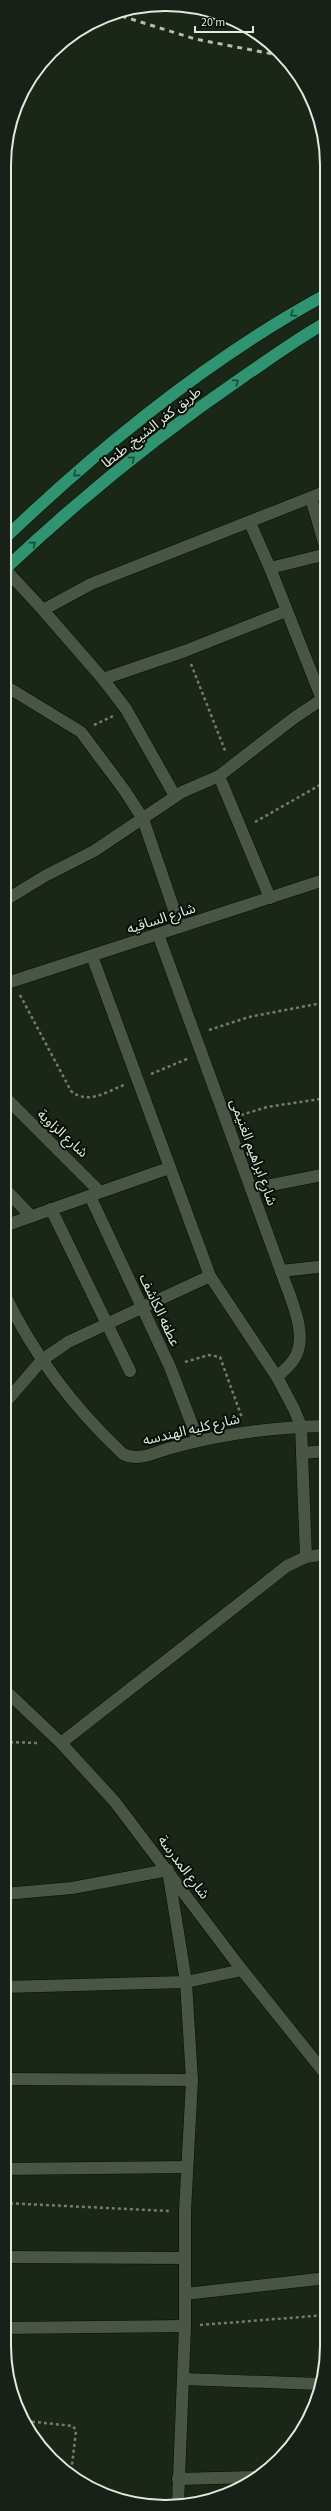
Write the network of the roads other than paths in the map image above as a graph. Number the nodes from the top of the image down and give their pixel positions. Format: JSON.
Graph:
{"nodes":[{"id":1,"x":320,"y":298,"type":"edge"},
{"id":2,"x":320,"y":327,"type":"edge"},
{"id":3,"x":320,"y":494,"type":"edge"},
{"id":4,"x":311,"y":498,"type":"junction"},
{"id":5,"x":250,"y":523,"type":"junction"},
{"id":6,"x":320,"y":529,"type":"edge"},
{"id":7,"x":11,"y":533,"type":"edge"},
{"id":8,"x":320,"y":555,"type":"edge"},
{"id":9,"x":11,"y":564,"type":"edge"},
{"id":10,"x":270,"y":568,"type":"junction"},
{"id":11,"x":11,"y":576,"type":"edge"},
{"id":12,"x":43,"y":610,"type":"junction"},
{"id":13,"x":286,"y":611,"type":"junction"},
{"id":14,"x":103,"y":679,"type":"junction"},
{"id":15,"x":11,"y":689,"type":"edge"},
{"id":16,"x":320,"y":697,"type":"edge"},
{"id":17,"x":320,"y":701,"type":"edge"},
{"id":18,"x":219,"y":776,"type":"junction"},
{"id":19,"x":175,"y":796,"type":"junction"},
{"id":20,"x":143,"y":820,"type":"junction"},
{"id":21,"x":320,"y":881,"type":"edge"},
{"id":22,"x":11,"y":897,"type":"edge"},
{"id":23,"x":270,"y":898,"type":"junction"},
{"id":24,"x":180,"y":927,"type":"junction"},
{"id":25,"x":158,"y":934,"type":"junction"},
{"id":26,"x":92,"y":956,"type":"junction"},
{"id":27,"x":11,"y":982,"type":"edge"},
{"id":28,"x":11,"y":1104,"type":"edge"},
{"id":29,"x":169,"y":1168,"type":"junction"},
{"id":30,"x":320,"y":1175,"type":"edge"},
{"id":31,"x":251,"y":1189,"type":"junction"},
{"id":32,"x":95,"y":1194,"type":"junction"},
{"id":33,"x":11,"y":1195,"type":"edge"},
{"id":34,"x":51,"y":1209,"type":"junction"},
{"id":35,"x":31,"y":1216,"type":"junction"},
{"id":36,"x":11,"y":1223,"type":"edge"},
{"id":37,"x":320,"y":1267,"type":"edge"},
{"id":38,"x":281,"y":1271,"type":"junction"},
{"id":39,"x":210,"y":1276,"type":"junction"},
{"id":40,"x":142,"y":1307,"type":"junction"},
{"id":41,"x":11,"y":1308,"type":"edge"},
{"id":42,"x":107,"y":1324,"type":"junction"},
{"id":43,"x":42,"y":1360,"type":"junction"},
{"id":44,"x":130,"y":1371,"type":"dead end"},
{"id":45,"x":277,"y":1377,"type":"junction"},
{"id":46,"x":11,"y":1396,"type":"edge"},
{"id":47,"x":301,"y":1426,"type":"junction"},
{"id":48,"x":320,"y":1426,"type":"edge"},
{"id":49,"x":198,"y":1440,"type":"junction"},
{"id":50,"x":320,"y":1452,"type":"edge"},
{"id":51,"x":302,"y":1453,"type":"junction"},
{"id":52,"x":320,"y":1555,"type":"edge"},
{"id":53,"x":306,"y":1557,"type":"junction"},
{"id":54,"x":11,"y":1696,"type":"edge"},
{"id":55,"x":61,"y":1743,"type":"junction"},
{"id":56,"x":168,"y":1870,"type":"junction"},
{"id":57,"x":11,"y":1893,"type":"edge"},
{"id":58,"x":242,"y":1970,"type":"junction"},
{"id":59,"x":186,"y":1982,"type":"junction"},
{"id":60,"x":11,"y":1987,"type":"edge"},
{"id":61,"x":320,"y":2067,"type":"edge"},
{"id":62,"x":11,"y":2079,"type":"edge"},
{"id":63,"x":192,"y":2080,"type":"junction"},
{"id":64,"x":187,"y":2167,"type":"junction"},
{"id":65,"x":11,"y":2169,"type":"edge"},
{"id":66,"x":11,"y":2257,"type":"edge"},
{"id":67,"x":184,"y":2258,"type":"junction"},
{"id":68,"x":320,"y":2279,"type":"edge"},
{"id":69,"x":185,"y":2294,"type":"junction"},
{"id":70,"x":185,"y":2326,"type":"junction"},
{"id":71,"x":11,"y":2328,"type":"edge"},
{"id":72,"x":183,"y":2378,"type":"junction"},
{"id":73,"x":315,"y":2384,"type":"edge"},
{"id":74,"x":246,"y":2477,"type":"edge"},
{"id":75,"x":178,"y":2478,"type":"junction"},
{"id":76,"x":178,"y":2500,"type":"edge"}],
"edges":[{"from":1,"to":7,"type":"main road","name":"طريق كفر الشيخ, طنطا","one_way":true},
{"from":9,"to":2,"type":"main road","name":"طريق كفر الشيخ, طنطا","one_way":true},
{"from":3,"to":4,"type":"street"},
{"from":4,"to":5,"type":"street"},
{"from":4,"to":6,"type":"street"},
{"from":5,"to":10,"type":"street"},
{"from":5,"to":12,"type":"street"},
{"from":8,"to":10,"type":"street"},
{"from":10,"to":13,"type":"street"},
{"from":11,"to":12,"type":"street"},
{"from":12,"to":14,"type":"street"},
{"from":13,"to":14,"type":"street"},
{"from":13,"to":16,"type":"street"},
{"from":14,"to":19,"type":"street"},
{"from":15,"to":20,"type":"street"},
{"from":17,"to":18,"type":"street"},
{"from":18,"to":19,"type":"street"},
{"from":18,"to":23,"type":"street"},
{"from":19,"to":20,"type":"street"},
{"from":20,"to":22,"type":"street"},
{"from":20,"to":24,"type":"street"},
{"from":21,"to":23,"type":"street","name":"شارع الساقيه"},
{"from":23,"to":24,"type":"street","name":"شارع الساقيه"},
{"from":24,"to":25,"type":"street","name":"شارع الساقيه"},
{"from":25,"to":26,"type":"street","name":"شارع الساقيه"},
{"from":25,"to":31,"type":"street","name":"شارع ابراهيم الغنيمى"},
{"from":26,"to":27,"type":"street","name":"شارع الساقيه"},
{"from":26,"to":29,"type":"street"},
{"from":28,"to":32,"type":"street","name":"شارع الزاوية"},
{"from":29,"to":32,"type":"street"},
{"from":29,"to":39,"type":"street"},
{"from":30,"to":31,"type":"street"},
{"from":31,"to":38,"type":"street","name":"شارع ابراهيم الغنيمى"},
{"from":32,"to":34,"type":"street"},
{"from":32,"to":40,"type":"street","name":"عطفه الكاشف"},
{"from":33,"to":35,"type":"street"},
{"from":34,"to":35,"type":"street"},
{"from":34,"to":42,"type":"street"},
{"from":35,"to":36,"type":"street"},
{"from":37,"to":38,"type":"street"},
{"from":38,"to":45,"type":"street","name":"شارع ابراهيم الغنيمى"},
{"from":39,"to":40,"type":"street"},
{"from":39,"to":45,"type":"street"},
{"from":40,"to":42,"type":"street"},
{"from":40,"to":49,"type":"street","name":"عطفه الكاشف"},
{"from":41,"to":43,"type":"street","name":"شارع كليه الهندسه"},
{"from":42,"to":43,"type":"street"},
{"from":42,"to":44,"type":"street"},
{"from":43,"to":46,"type":"street"},
{"from":43,"to":49,"type":"street","name":"شارع كليه الهندسه"},
{"from":45,"to":47,"type":"street"},
{"from":47,"to":48,"type":"street","name":"شارع كليه الهندسه"},
{"from":47,"to":49,"type":"street","name":"شارع كليه الهندسه"},
{"from":47,"to":51,"type":"street"},
{"from":50,"to":51,"type":"street"},
{"from":51,"to":53,"type":"street"},
{"from":52,"to":53,"type":"street"},
{"from":53,"to":55,"type":"street"},
{"from":54,"to":55,"type":"street","name":"شارع المدرسة"},
{"from":55,"to":56,"type":"street","name":"شارع المدرسة"},
{"from":56,"to":57,"type":"street"},
{"from":56,"to":58,"type":"street","name":"شارع المدرسة"},
{"from":56,"to":59,"type":"street"},
{"from":58,"to":59,"type":"street"},
{"from":58,"to":61,"type":"street","name":"شارع المدرسة"},
{"from":59,"to":60,"type":"street"},
{"from":59,"to":63,"type":"street"},
{"from":62,"to":63,"type":"street"},
{"from":63,"to":64,"type":"street"},
{"from":64,"to":65,"type":"street"},
{"from":64,"to":67,"type":"street"},
{"from":66,"to":67,"type":"street"},
{"from":67,"to":69,"type":"street"},
{"from":68,"to":69,"type":"street"},
{"from":69,"to":70,"type":"street"},
{"from":70,"to":71,"type":"street"},
{"from":70,"to":72,"type":"street"},
{"from":72,"to":73,"type":"street"},
{"from":72,"to":75,"type":"street"},
{"from":74,"to":75,"type":"street"},
{"from":75,"to":76,"type":"street"}]}
